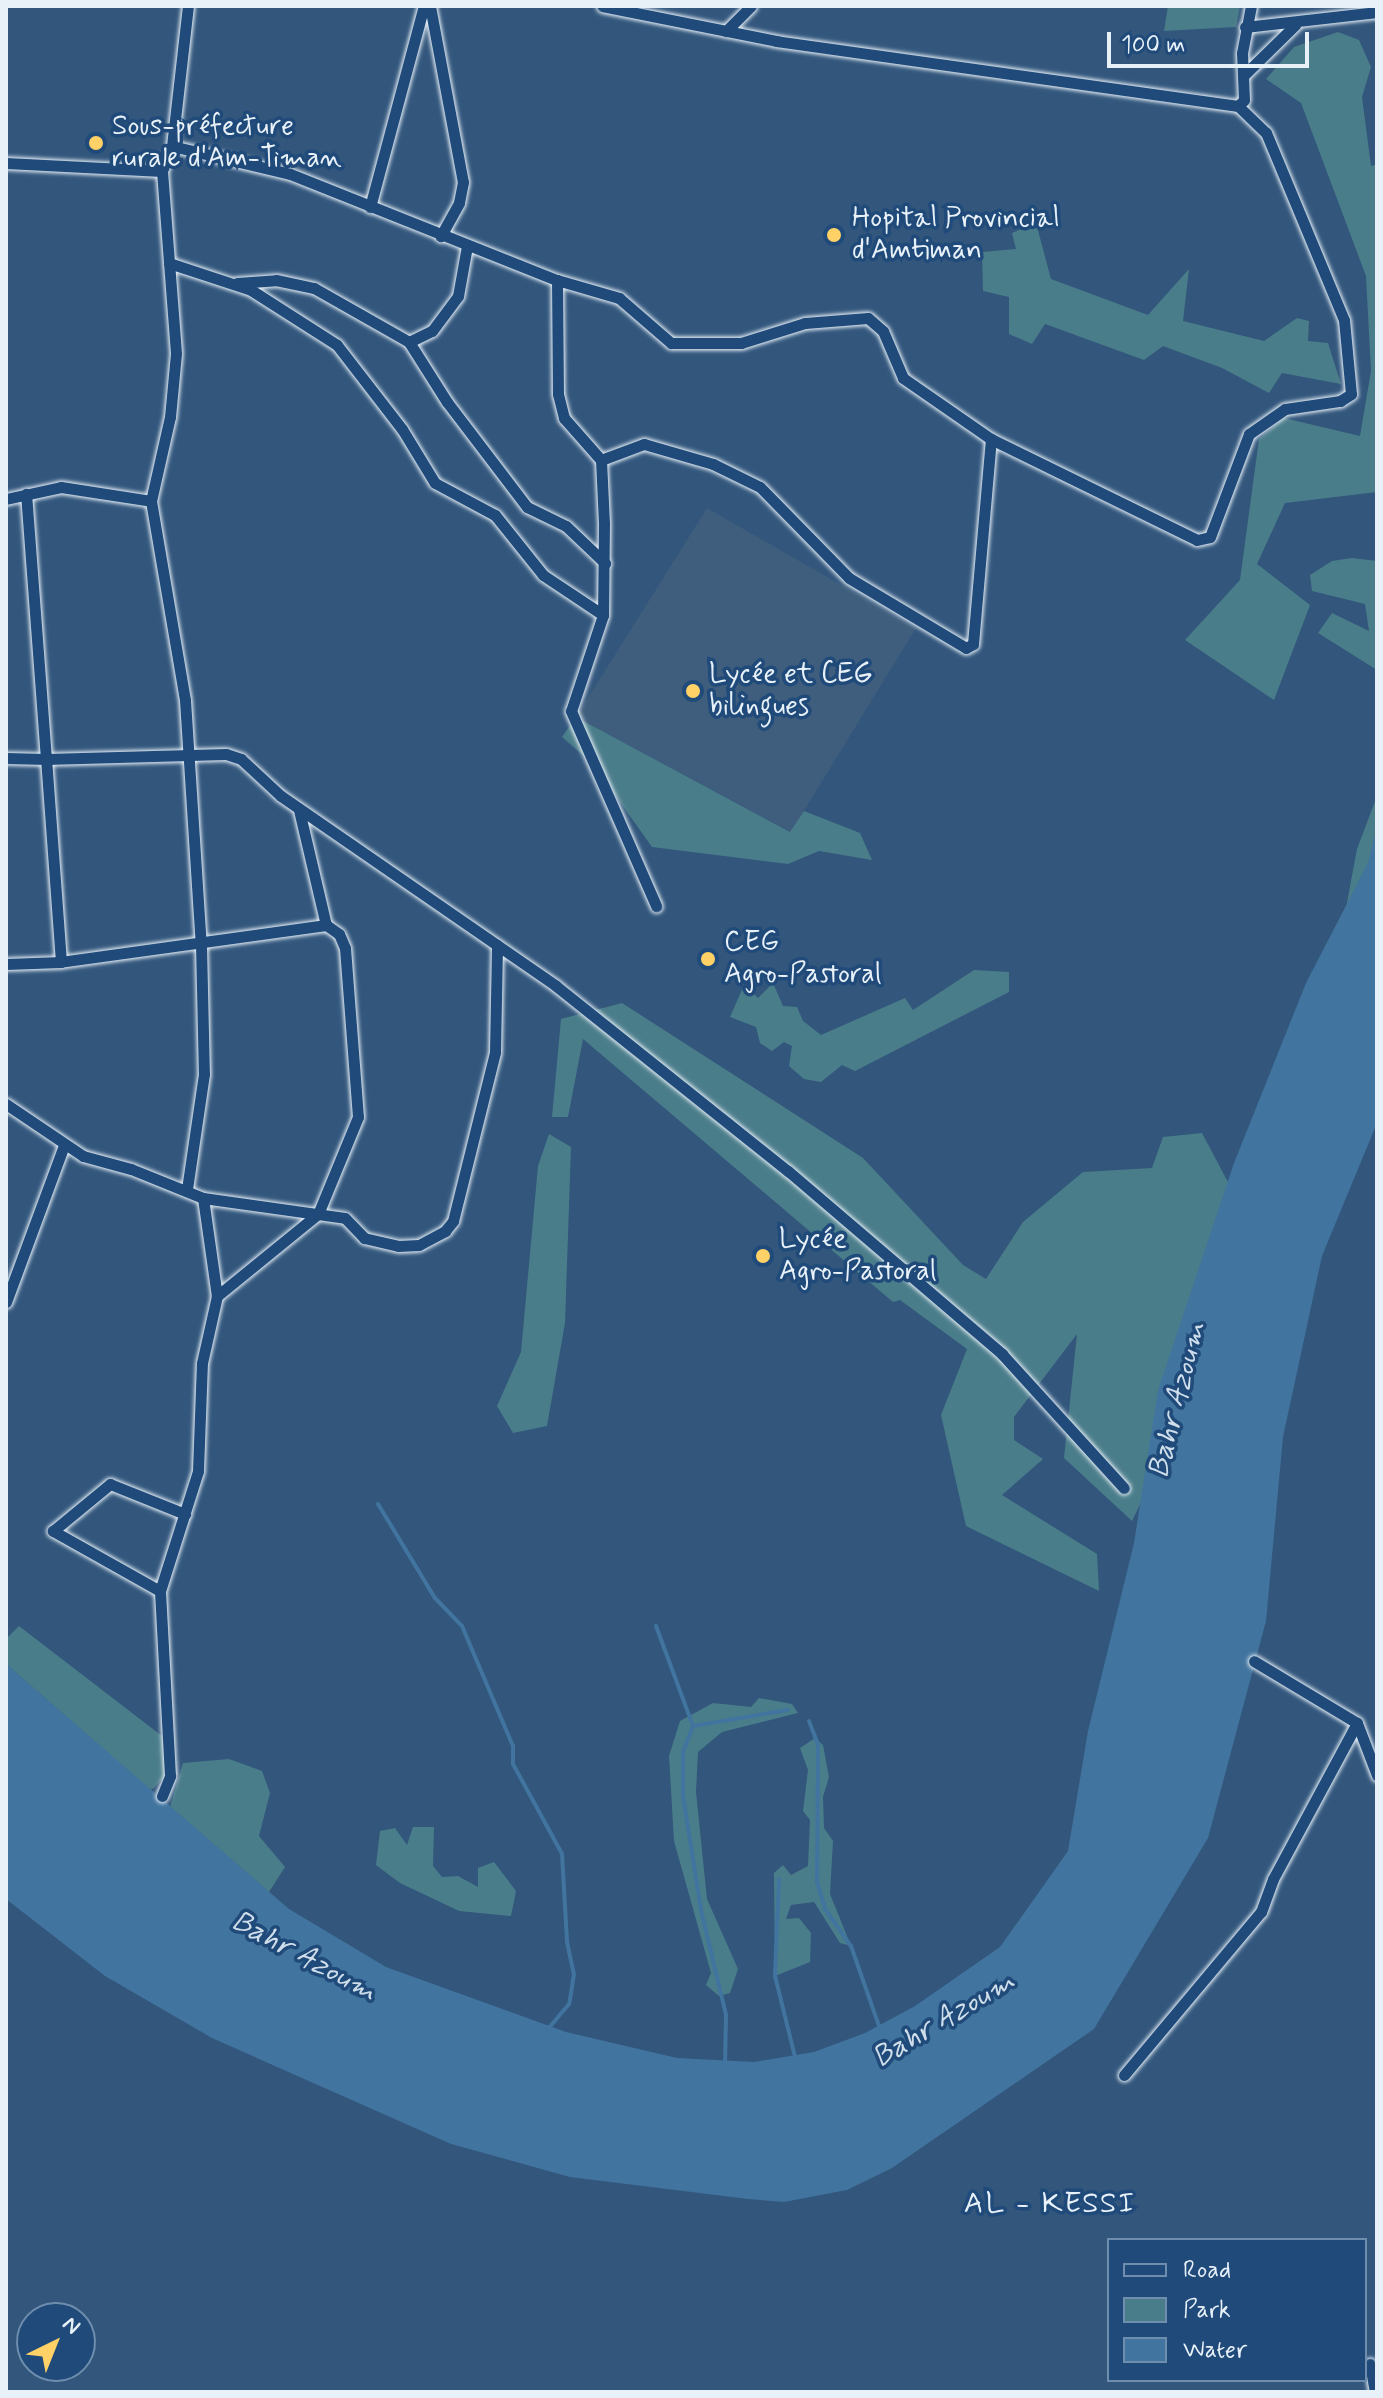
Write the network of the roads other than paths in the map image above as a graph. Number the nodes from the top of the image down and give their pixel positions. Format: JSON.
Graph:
{"nodes":[{"id":1,"x":188,"y":6,"type":"edge"},
{"id":2,"x":424,"y":6,"type":"edge"},
{"id":3,"x":430,"y":6,"type":"edge"},
{"id":4,"x":602,"y":6,"type":"edge"},
{"id":5,"x":751,"y":6,"type":"edge"},
{"id":6,"x":1251,"y":6,"type":"edge"},
{"id":7,"x":1377,"y":12,"type":"edge"},
{"id":8,"x":1295,"y":25,"type":"junction"},
{"id":9,"x":1245,"y":27,"type":"junction"},
{"id":10,"x":726,"y":31,"type":"junction"},
{"id":11,"x":1243,"y":76,"type":"junction"},
{"id":12,"x":1238,"y":106,"type":"junction"},
{"id":13,"x":172,"y":146,"type":"junction"},
{"id":14,"x":6,"y":163,"type":"edge"},
{"id":15,"x":162,"y":171,"type":"junction"},
{"id":16,"x":370,"y":207,"type":"junction"},
{"id":17,"x":441,"y":236,"type":"junction"},
{"id":18,"x":467,"y":246,"type":"junction"},
{"id":19,"x":169,"y":263,"type":"junction"},
{"id":20,"x":557,"y":280,"type":"junction"},
{"id":21,"x":231,"y":283,"type":"junction"},
{"id":22,"x":409,"y":342,"type":"junction"},
{"id":23,"x":991,"y":439,"type":"junction"},
{"id":24,"x":601,"y":460,"type":"junction"},
{"id":25,"x":26,"y":494,"type":"junction"},
{"id":26,"x":6,"y":499,"type":"edge"},
{"id":27,"x":151,"y":501,"type":"junction"},
{"id":28,"x":605,"y":563,"type":"junction"},
{"id":29,"x":603,"y":615,"type":"junction"},
{"id":30,"x":6,"y":758,"type":"edge"},
{"id":31,"x":46,"y":759,"type":"junction"},
{"id":32,"x":190,"y":759,"type":"junction"},
{"id":33,"x":299,"y":810,"type":"junction"},
{"id":34,"x":656,"y":906,"type":"dead end"},
{"id":35,"x":326,"y":925,"type":"junction"},
{"id":36,"x":201,"y":945,"type":"junction"},
{"id":37,"x":497,"y":945,"type":"junction"},
{"id":38,"x":61,"y":962,"type":"junction"},
{"id":39,"x":6,"y":964,"type":"edge"},
{"id":40,"x":6,"y":1104,"type":"edge"},
{"id":41,"x":64,"y":1145,"type":"junction"},
{"id":42,"x":187,"y":1189,"type":"junction"},
{"id":43,"x":203,"y":1198,"type":"junction"},
{"id":44,"x":318,"y":1214,"type":"junction"},
{"id":45,"x":217,"y":1296,"type":"junction"},
{"id":46,"x":6,"y":1302,"type":"edge"},
{"id":47,"x":1124,"y":1488,"type":"dead end"},
{"id":48,"x":185,"y":1514,"type":"junction"},
{"id":49,"x":160,"y":1591,"type":"junction"},
{"id":50,"x":1254,"y":1661,"type":"dead end"},
{"id":51,"x":1357,"y":1723,"type":"junction"},
{"id":52,"x":1377,"y":1775,"type":"edge"},
{"id":53,"x":162,"y":1796,"type":"dead end"},
{"id":54,"x":1124,"y":2075,"type":"dead end"},
{"id":55,"x":1370,"y":2364,"type":"dead end"},
{"id":56,"x":1375,"y":2392,"type":"edge"}],
"edges":[{"from":1,"to":13,"type":"street"},
{"from":2,"to":16,"type":"street"},
{"from":3,"to":17,"type":"street"},
{"from":4,"to":10,"type":"street"},
{"from":5,"to":10,"type":"street"},
{"from":6,"to":9,"type":"street"},
{"from":7,"to":8,"type":"street"},
{"from":8,"to":9,"type":"street"},
{"from":8,"to":11,"type":"street"},
{"from":9,"to":11,"type":"street"},
{"from":10,"to":12,"type":"street"},
{"from":11,"to":12,"type":"street"},
{"from":12,"to":23,"type":"street"},
{"from":13,"to":15,"type":"street"},
{"from":13,"to":16,"type":"street"},
{"from":14,"to":15,"type":"street"},
{"from":15,"to":19,"type":"street"},
{"from":16,"to":17,"type":"street"},
{"from":17,"to":18,"type":"street"},
{"from":18,"to":20,"type":"street"},
{"from":18,"to":22,"type":"street"},
{"from":19,"to":21,"type":"street"},
{"from":19,"to":27,"type":"street"},
{"from":20,"to":23,"type":"street"},
{"from":20,"to":24,"type":"street"},
{"from":21,"to":22,"type":"street"},
{"from":21,"to":29,"type":"street"},
{"from":22,"to":28,"type":"street"},
{"from":23,"to":24,"type":"street"},
{"from":24,"to":28,"type":"street"},
{"from":25,"to":26,"type":"street"},
{"from":25,"to":27,"type":"street"},
{"from":25,"to":31,"type":"street"},
{"from":27,"to":32,"type":"street"},
{"from":28,"to":29,"type":"street"},
{"from":29,"to":34,"type":"street"},
{"from":30,"to":31,"type":"street"},
{"from":31,"to":32,"type":"street"},
{"from":31,"to":38,"type":"street"},
{"from":32,"to":33,"type":"street"},
{"from":32,"to":36,"type":"street"},
{"from":33,"to":35,"type":"street"},
{"from":33,"to":37,"type":"street"},
{"from":35,"to":36,"type":"street"},
{"from":35,"to":44,"type":"street"},
{"from":36,"to":38,"type":"street"},
{"from":36,"to":42,"type":"street"},
{"from":37,"to":44,"type":"street"},
{"from":37,"to":47,"type":"street"},
{"from":38,"to":39,"type":"street"},
{"from":40,"to":41,"type":"street"},
{"from":41,"to":42,"type":"street"},
{"from":41,"to":46,"type":"street"},
{"from":42,"to":43,"type":"street"},
{"from":43,"to":44,"type":"street"},
{"from":43,"to":45,"type":"street"},
{"from":44,"to":45,"type":"street"},
{"from":45,"to":48,"type":"street"},
{"from":48,"to":49,"type":"street"},
{"from":48,"to":49,"type":"street"},
{"from":49,"to":53,"type":"street"},
{"from":50,"to":51,"type":"street"},
{"from":51,"to":52,"type":"street"},
{"from":51,"to":54,"type":"street"},
{"from":55,"to":56,"type":"street"}]}
